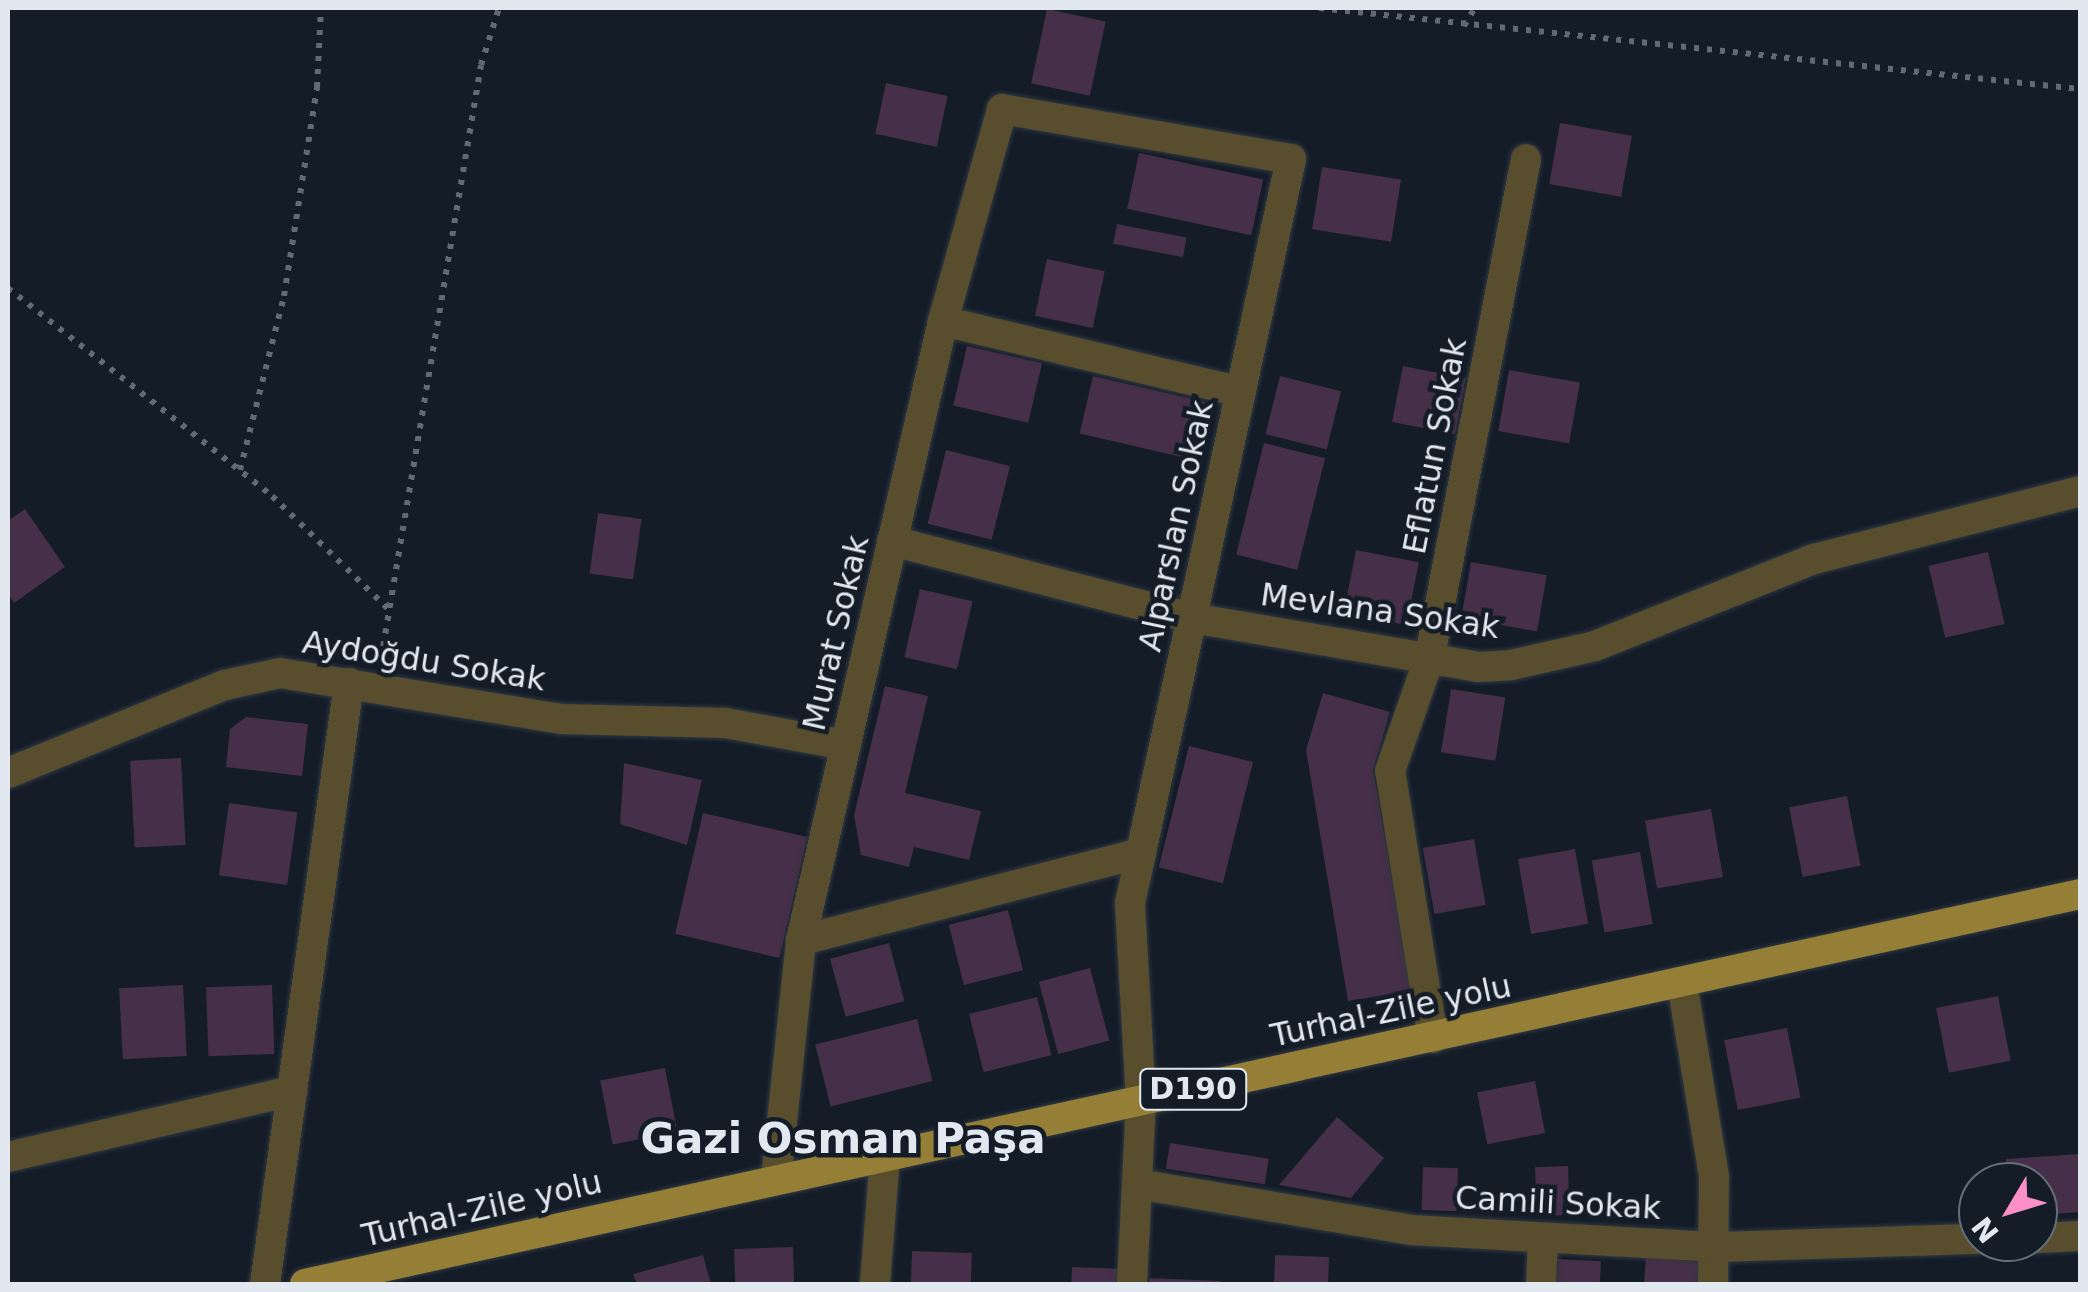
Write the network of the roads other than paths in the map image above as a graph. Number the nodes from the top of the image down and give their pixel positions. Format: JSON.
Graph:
{"nodes":[{"id":1,"x":1002,"y":108,"type":"joint"},
{"id":2,"x":1526,"y":159,"type":"dead end"},
{"id":3,"x":944,"y":320,"type":"junction"},
{"id":4,"x":1241,"y":392,"type":"junction"},
{"id":5,"x":2080,"y":491,"type":"edge"},
{"id":6,"x":892,"y":541,"type":"junction"},
{"id":7,"x":1192,"y":618,"type":"junction"},
{"id":8,"x":1430,"y":656,"type":"junction"},
{"id":9,"x":363,"y":685,"type":"junction"},
{"id":10,"x":846,"y":744,"type":"junction"},
{"id":11,"x":8,"y":773,"type":"edge"},
{"id":12,"x":1141,"y":853,"type":"junction"},
{"id":13,"x":2080,"y":894,"type":"edge"},
{"id":14,"x":801,"y":940,"type":"junction"},
{"id":15,"x":1682,"y":983,"type":"junction"},
{"id":16,"x":1434,"y":1038,"type":"junction"},
{"id":17,"x":292,"y":1091,"type":"junction"},
{"id":18,"x":1140,"y":1100,"type":"junction"},
{"id":19,"x":885,"y":1156,"type":"junction"},
{"id":20,"x":8,"y":1157,"type":"edge"},
{"id":21,"x":776,"y":1180,"type":"junction"},
{"id":22,"x":1137,"y":1184,"type":"junction"},
{"id":23,"x":1543,"y":1238,"type":"junction"},
{"id":24,"x":1958,"y":1240,"type":"edge"},
{"id":25,"x":1718,"y":1247,"type":"junction"},
{"id":26,"x":265,"y":1284,"type":"edge"},
{"id":27,"x":305,"y":1284,"type":"edge"},
{"id":28,"x":875,"y":1284,"type":"edge"},
{"id":29,"x":1132,"y":1284,"type":"edge"},
{"id":30,"x":1541,"y":1284,"type":"edge"},
{"id":31,"x":1713,"y":1284,"type":"edge"}],
"edges":[{"from":1,"to":3,"type":"street","name":"Murat Sokak"},
{"from":1,"to":4,"type":"street","name":"Alparslan Sokak"},
{"from":2,"to":8,"type":"street","name":"Eflatun Sokak"},
{"from":3,"to":4,"type":"street"},
{"from":3,"to":6,"type":"street","name":"Murat Sokak"},
{"from":4,"to":7,"type":"street","name":"Alparslan Sokak"},
{"from":5,"to":8,"type":"street","name":"Mevlana Sokak"},
{"from":6,"to":7,"type":"street","name":"Mevlana Sokak"},
{"from":6,"to":10,"type":"street","name":"Murat Sokak"},
{"from":7,"to":8,"type":"street","name":"Mevlana Sokak"},
{"from":7,"to":12,"type":"street","name":"Alparslan Sokak"},
{"from":8,"to":16,"type":"street","name":"Eflatun Sokak"},
{"from":9,"to":10,"type":"street","name":"Aydoğdu Sokak"},
{"from":9,"to":11,"type":"street","name":"Aydoğdu Sokak"},
{"from":9,"to":17,"type":"street"},
{"from":10,"to":14,"type":"street","name":"Murat Sokak"},
{"from":12,"to":14,"type":"street"},
{"from":12,"to":18,"type":"street","name":"Alparslan Sokak"},
{"from":13,"to":15,"type":"main road","name":"Turhal-Zile yolu","number":"D190"},
{"from":14,"to":21,"type":"street","name":"Murat Sokak"},
{"from":15,"to":16,"type":"main road","name":"Turhal-Zile yolu","number":"D190"},
{"from":15,"to":25,"type":"street"},
{"from":16,"to":18,"type":"main road","name":"Turhal-Zile yolu","number":"D190"},
{"from":17,"to":20,"type":"street"},
{"from":17,"to":26,"type":"street"},
{"from":18,"to":19,"type":"main road","name":"Turhal-Zile yolu","number":"D190"},
{"from":18,"to":22,"type":"street","name":"Alparslan Sokak"},
{"from":19,"to":21,"type":"main road","name":"Turhal-Zile yolu","number":"D190"},
{"from":19,"to":28,"type":"street"},
{"from":21,"to":27,"type":"main road","name":"Turhal-Zile yolu","number":"D190"},
{"from":22,"to":23,"type":"street","name":"Camili Sokak"},
{"from":22,"to":29,"type":"street","name":"Alparslan Sokak"},
{"from":23,"to":25,"type":"street","name":"Camili Sokak"},
{"from":23,"to":30,"type":"street"},
{"from":24,"to":25,"type":"street","name":"Camili Sokak"},
{"from":25,"to":31,"type":"street"}]}
